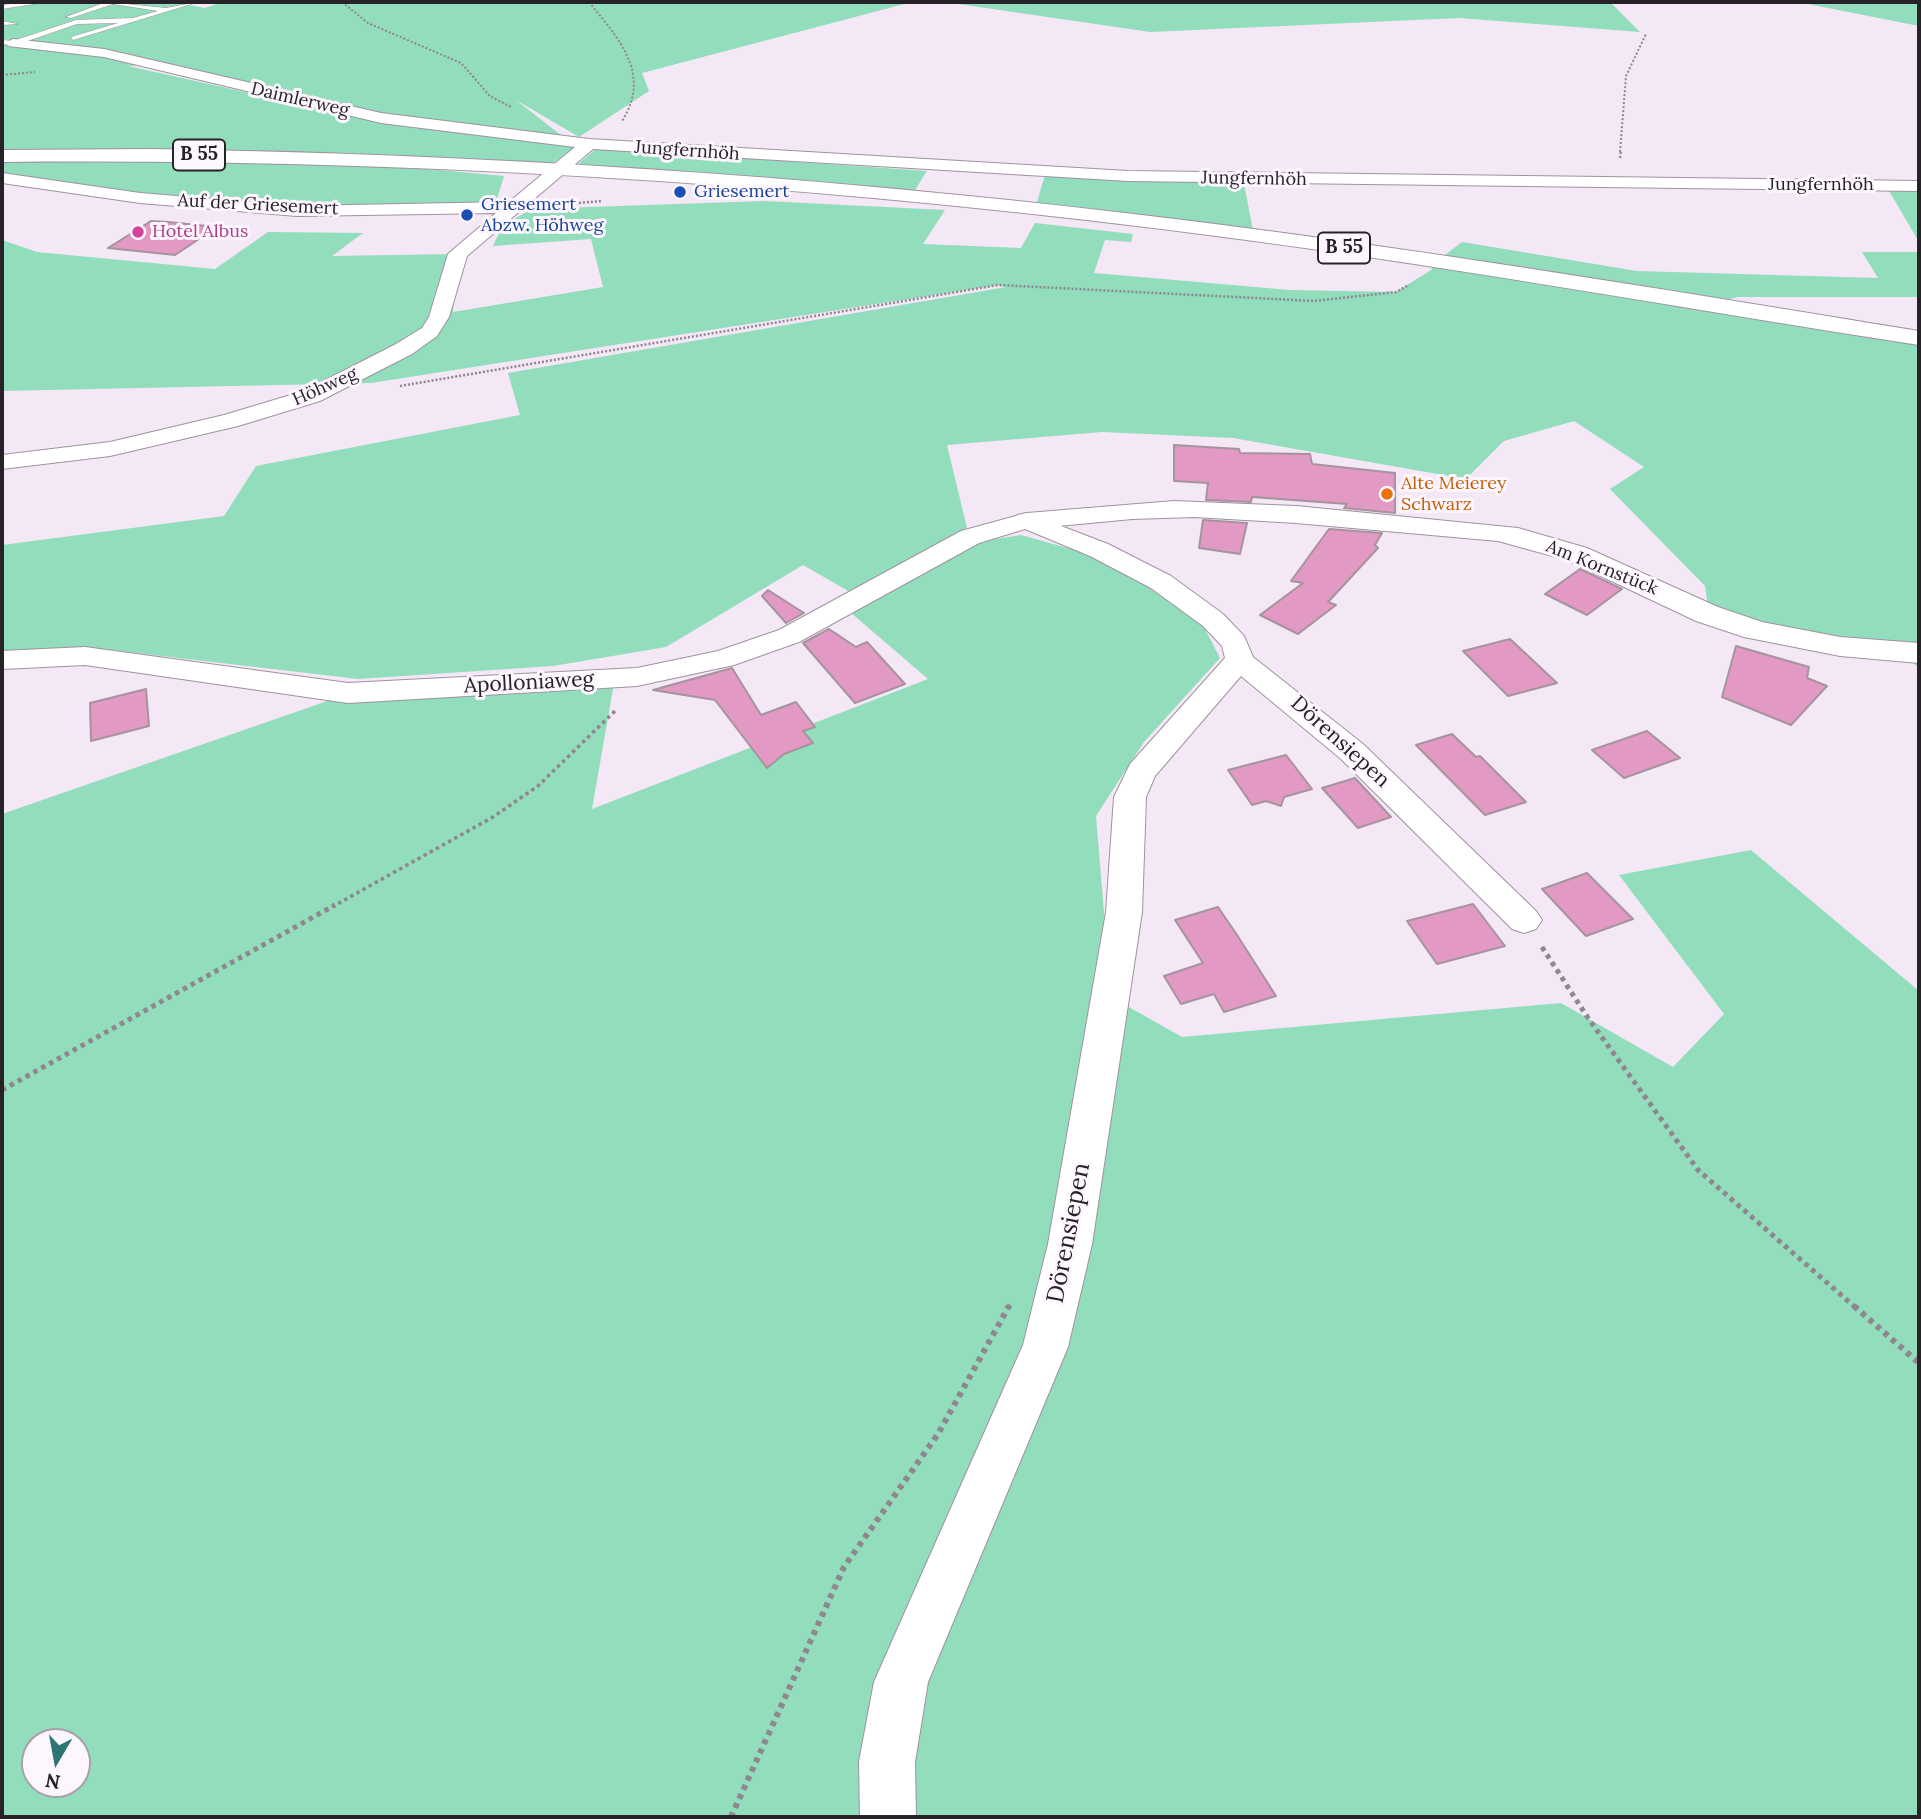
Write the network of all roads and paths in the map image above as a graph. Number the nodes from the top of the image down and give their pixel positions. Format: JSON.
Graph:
{"nodes":[{"id":1,"x":44,"y":2,"type":"edge"},
{"id":2,"x":113,"y":2,"type":"edge"},
{"id":3,"x":195,"y":2,"type":"edge"},
{"id":4,"x":342,"y":2,"type":"edge"},
{"id":5,"x":589,"y":2,"type":"edge"},
{"id":6,"x":2,"y":7,"type":"edge"},
{"id":7,"x":168,"y":10,"type":"junction"},
{"id":8,"x":136,"y":20,"type":"junction"},
{"id":9,"x":2,"y":23,"type":"edge"},
{"id":10,"x":15,"y":24,"type":"dead end"},
{"id":11,"x":1646,"y":34,"type":"dead end"},
{"id":12,"x":73,"y":38,"type":"dead end"},
{"id":13,"x":6,"y":42,"type":"edge"},
{"id":14,"x":514,"y":108,"type":"dead end"},
{"id":15,"x":589,"y":144,"type":"junction"},
{"id":16,"x":2,"y":156,"type":"edge"},
{"id":17,"x":560,"y":171,"type":"junction"},
{"id":18,"x":2,"y":178,"type":"edge"},
{"id":19,"x":1619,"y":183,"type":"junction"},
{"id":20,"x":1919,"y":186,"type":"edge"},
{"id":21,"x":515,"y":207,"type":"junction"},
{"id":22,"x":1437,"y":261,"type":"junction"},
{"id":23,"x":1919,"y":338,"type":"edge"},
{"id":24,"x":397,"y":386,"type":"dead end"},
{"id":25,"x":2,"y":461,"type":"edge"},
{"id":26,"x":1027,"y":522,"type":"junction"},
{"id":27,"x":1919,"y":653,"type":"edge"},
{"id":28,"x":2,"y":660,"type":"edge"},
{"id":29,"x":1239,"y":660,"type":"junction"},
{"id":30,"x":637,"y":677,"type":"junction"},
{"id":31,"x":1524,"y":920,"type":"joint"},
{"id":32,"x":2,"y":1090,"type":"edge"},
{"id":33,"x":1014,"y":1301,"type":"dead end"},
{"id":34,"x":1919,"y":1363,"type":"edge"},
{"id":35,"x":731,"y":1817,"type":"edge"},
{"id":36,"x":888,"y":1817,"type":"edge"}],
"edges":[{"from":1,"to":6,"type":"lane"},
{"from":2,"to":7,"type":"lane"},
{"from":2,"to":13,"type":"lane"},
{"from":3,"to":7,"type":"lane"},
{"from":4,"to":14,"type":"path"},
{"from":5,"to":15,"type":"path"},
{"from":7,"to":8,"type":"lane"},
{"from":8,"to":12,"type":"lane"},
{"from":8,"to":13,"type":"lane"},
{"from":9,"to":10,"type":"lane"},
{"from":11,"to":19,"type":"path"},
{"from":13,"to":15,"type":"street","name":"Daimlerweg"},
{"from":15,"to":17,"type":"street","name":"Höhweg"},
{"from":15,"to":19,"type":"street","name":"Jungfernhöh"},
{"from":16,"to":17,"type":"main road","number":"B 55"},
{"from":17,"to":21,"type":"street","name":"Höhweg"},
{"from":17,"to":22,"type":"main road","number":"B 55"},
{"from":18,"to":21,"type":"street","name":"Auf der Griesemert"},
{"from":19,"to":20,"type":"street","name":"Jungfernhöh"},
{"from":21,"to":25,"type":"street","name":"Höhweg"},
{"from":22,"to":23,"type":"main road","number":"B 55"},
{"from":22,"to":24,"type":"path"},
{"from":26,"to":27,"type":"main road","name":"Am Kornstück"},
{"from":26,"to":29,"type":"street","name":"Dörensiepen"},
{"from":26,"to":30,"type":"street","name":"Apolloniaweg"},
{"from":28,"to":30,"type":"street","name":"Apolloniaweg"},
{"from":29,"to":31,"type":"street","name":"Dörensiepen"},
{"from":29,"to":36,"type":"street","name":"Dörensiepen"},
{"from":30,"to":32,"type":"path"},
{"from":31,"to":34,"type":"path"},
{"from":33,"to":35,"type":"path"}]}
